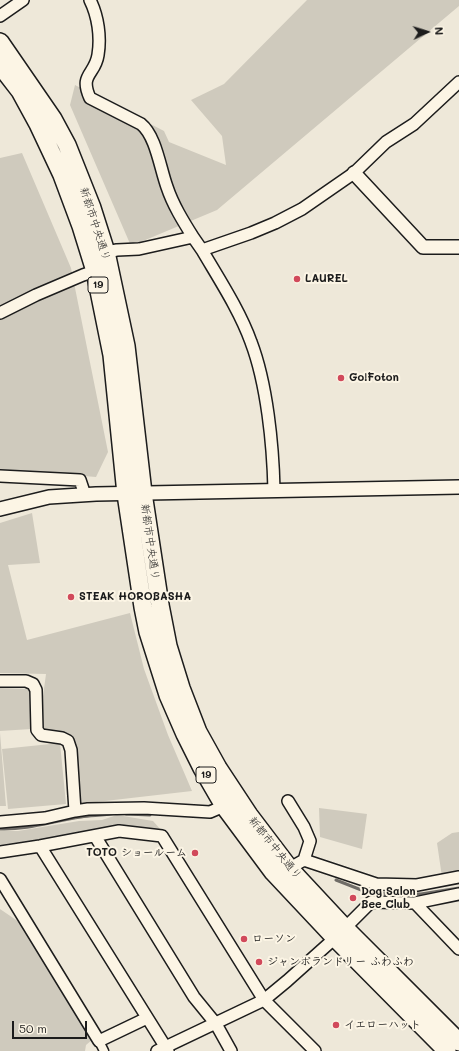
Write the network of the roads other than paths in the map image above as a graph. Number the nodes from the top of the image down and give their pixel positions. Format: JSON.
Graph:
{"nodes":[{"id":1,"x":23,"y":0,"type":"edge"},
{"id":2,"x":90,"y":0,"type":"edge"},
{"id":3,"x":0,"y":16,"type":"edge"},
{"id":4,"x":0,"y":42,"type":"edge"},
{"id":5,"x":0,"y":65,"type":"edge"},
{"id":6,"x":459,"y":82,"type":"edge"},
{"id":7,"x":354,"y":173,"type":"junction"},
{"id":8,"x":193,"y":237,"type":"junction"},
{"id":9,"x":459,"y":247,"type":"edge"},
{"id":10,"x":202,"y":250,"type":"junction"},
{"id":11,"x":106,"y":252,"type":"junction"},
{"id":12,"x":95,"y":272,"type":"junction"},
{"id":13,"x":0,"y":312,"type":"edge"},
{"id":14,"x":0,"y":476,"type":"edge"},
{"id":15,"x":459,"y":487,"type":"edge"},
{"id":16,"x":274,"y":490,"type":"junction"},
{"id":17,"x":143,"y":493,"type":"junction"},
{"id":18,"x":126,"y":494,"type":"junction"},
{"id":19,"x":86,"y":495,"type":"junction"},
{"id":20,"x":0,"y":509,"type":"edge"},
{"id":21,"x":0,"y":681,"type":"edge"},
{"id":22,"x":288,"y":801,"type":"dead end"},
{"id":23,"x":224,"y":806,"type":"junction"},
{"id":24,"x":75,"y":811,"type":"junction"},
{"id":25,"x":0,"y":822,"type":"edge"},
{"id":26,"x":95,"y":836,"type":"junction"},
{"id":27,"x":40,"y":846,"type":"junction"},
{"id":28,"x":0,"y":852,"type":"edge"},
{"id":29,"x":297,"y":864,"type":"junction"},
{"id":30,"x":459,"y":877,"type":"edge"},
{"id":31,"x":0,"y":879,"type":"edge"},
{"id":32,"x":459,"y":894,"type":"edge"},
{"id":33,"x":415,"y":902,"type":"junction"},
{"id":34,"x":340,"y":933,"type":"junction"},
{"id":35,"x":459,"y":949,"type":"edge"},
{"id":36,"x":264,"y":1000,"type":"junction"},
{"id":37,"x":147,"y":1018,"type":"junction"},
{"id":38,"x":216,"y":1024,"type":"junction"},
{"id":39,"x":459,"y":1042,"type":"edge"},
{"id":40,"x":101,"y":1046,"type":"edge"},
{"id":41,"x":164,"y":1050,"type":"edge"},
{"id":42,"x":231,"y":1051,"type":"edge"},
{"id":43,"x":315,"y":1051,"type":"edge"},
{"id":44,"x":447,"y":1051,"type":"edge"}],
"edges":[{"from":1,"to":3,"type":"street"},
{"from":2,"to":8,"type":"street"},
{"from":4,"to":11,"type":"main road","name":"新都市中央通り","number":"19"},
{"from":5,"to":12,"type":"main road","name":"新都市中央通り","number":"19"},
{"from":6,"to":7,"type":"street"},
{"from":7,"to":9,"type":"street"},
{"from":7,"to":10,"type":"street"},
{"from":8,"to":10,"type":"street"},
{"from":8,"to":11,"type":"street"},
{"from":10,"to":16,"type":"street"},
{"from":11,"to":17,"type":"main road","name":"新都市中央通り","number":"19"},
{"from":12,"to":13,"type":"street"},
{"from":12,"to":18,"type":"main road","name":"新都市中央通り","number":"19"},
{"from":14,"to":19,"type":"street"},
{"from":15,"to":16,"type":"street"},
{"from":16,"to":17,"type":"street"},
{"from":17,"to":18,"type":"street"},
{"from":17,"to":29,"type":"main road","name":"新都市中央通り","number":"19"},
{"from":18,"to":19,"type":"street"},
{"from":18,"to":23,"type":"main road","name":"新都市中央通り","number":"19"},
{"from":19,"to":20,"type":"street"},
{"from":21,"to":24,"type":"street"},
{"from":22,"to":29,"type":"street"},
{"from":23,"to":24,"type":"street"},
{"from":23,"to":34,"type":"main road","name":"新都市中央通り","number":"19"},
{"from":24,"to":25,"type":"street"},
{"from":26,"to":27,"type":"street"},
{"from":26,"to":36,"type":"street"},
{"from":26,"to":38,"type":"street"},
{"from":27,"to":28,"type":"street"},
{"from":27,"to":37,"type":"street"},
{"from":29,"to":30,"type":"street"},
{"from":29,"to":34,"type":"main road","name":"新都市中央通り","number":"19"},
{"from":31,"to":40,"type":"street"},
{"from":32,"to":33,"type":"street"},
{"from":33,"to":34,"type":"street"},
{"from":33,"to":35,"type":"street"},
{"from":34,"to":36,"type":"street"},
{"from":34,"to":39,"type":"main road","name":"新都市中央通り","number":"19"},
{"from":34,"to":44,"type":"main road","name":"新都市中央通り","number":"19"},
{"from":36,"to":38,"type":"street"},
{"from":36,"to":43,"type":"street"},
{"from":37,"to":40,"type":"street"},
{"from":37,"to":41,"type":"street"},
{"from":38,"to":41,"type":"street"},
{"from":38,"to":42,"type":"street"}]}
